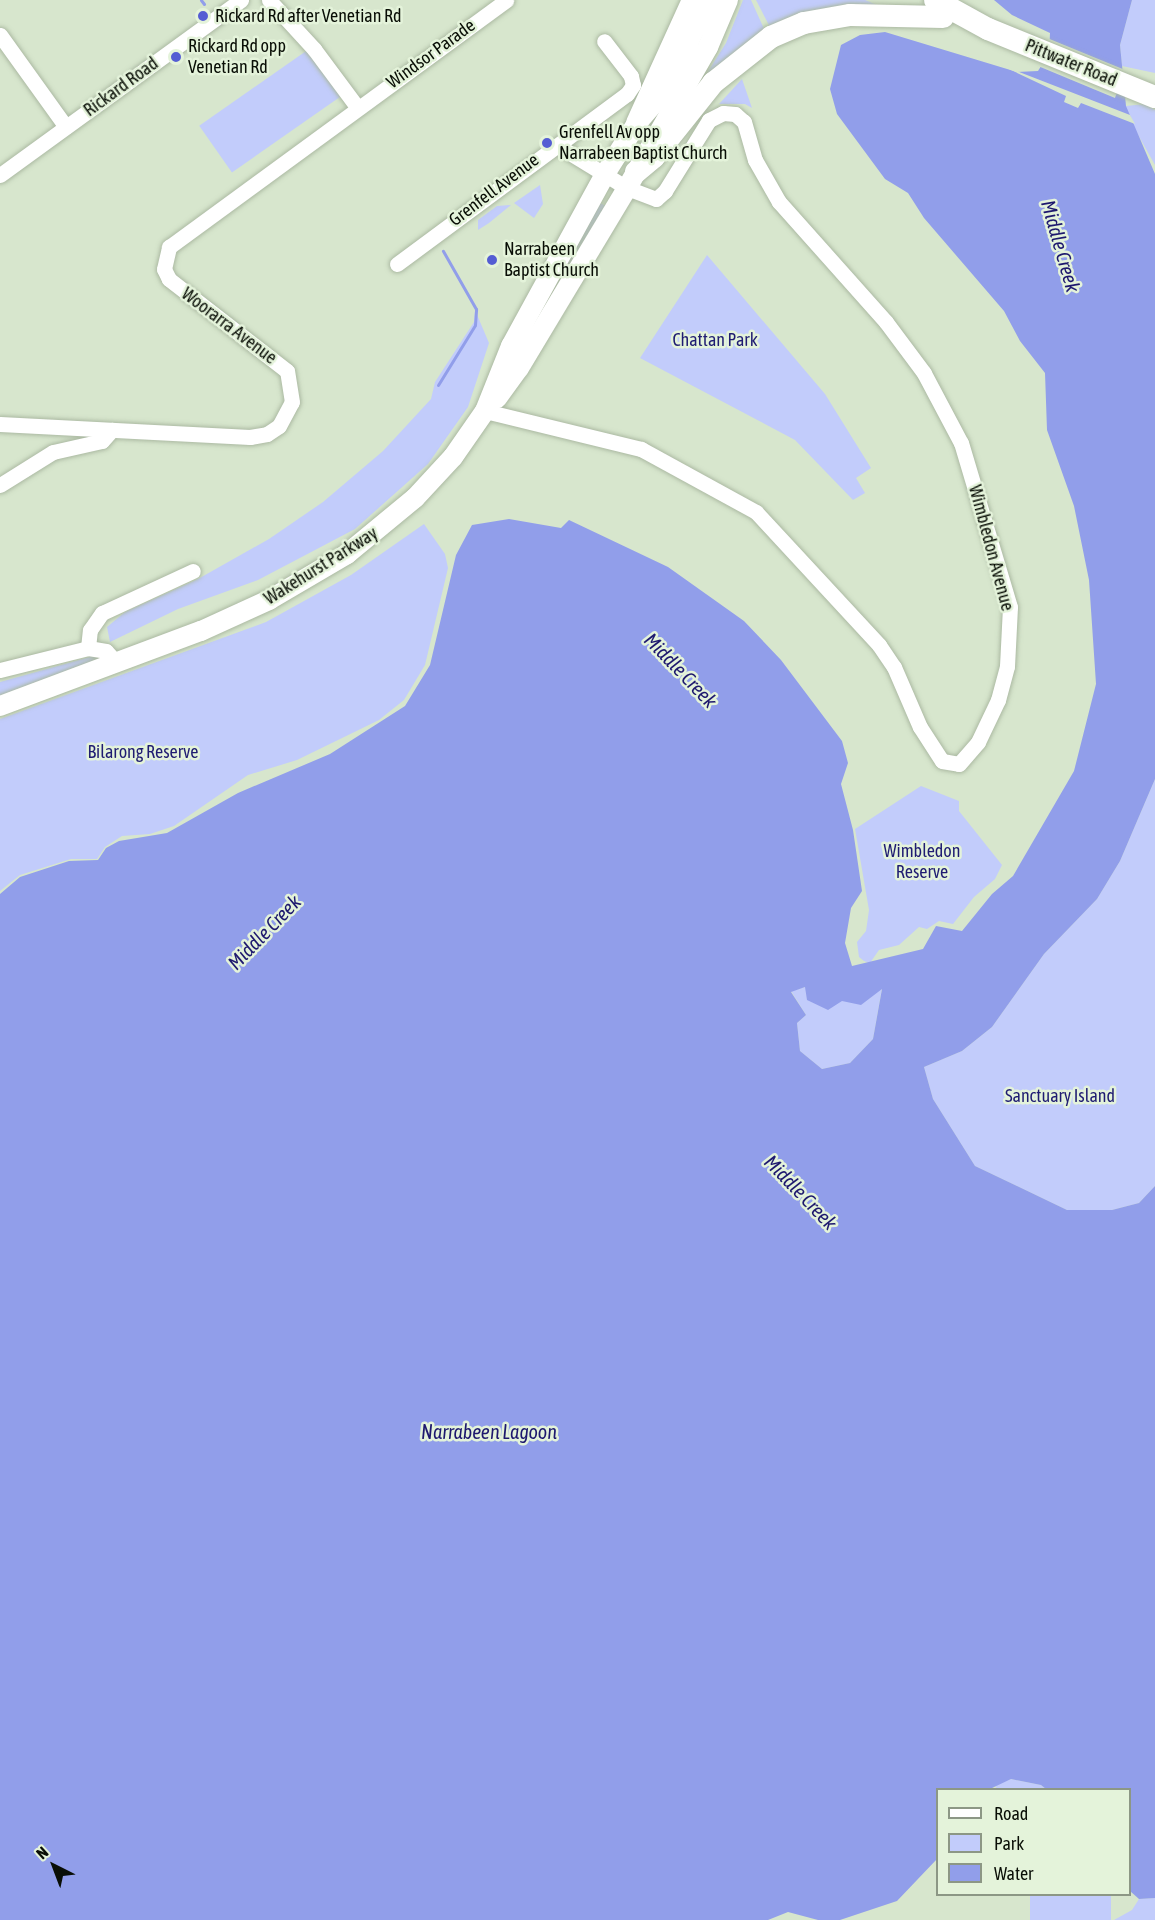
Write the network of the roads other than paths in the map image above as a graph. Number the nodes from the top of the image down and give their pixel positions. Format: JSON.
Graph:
{"nodes":[{"id":1,"x":242,"y":0,"type":"edge"},
{"id":2,"x":269,"y":0,"type":"edge"},
{"id":3,"x":506,"y":0,"type":"edge"},
{"id":4,"x":693,"y":0,"type":"edge"},
{"id":5,"x":708,"y":0,"type":"edge"},
{"id":6,"x":728,"y":0,"type":"edge"},
{"id":7,"x":900,"y":0,"type":"edge"},
{"id":8,"x":939,"y":9,"type":"edge"},
{"id":9,"x":0,"y":34,"type":"edge"},
{"id":10,"x":604,"y":41,"type":"dead end"},
{"id":11,"x":1155,"y":96,"type":"edge"},
{"id":12,"x":357,"y":107,"type":"junction"},
{"id":13,"x":637,"y":123,"type":"junction"},
{"id":14,"x":66,"y":127,"type":"junction"},
{"id":15,"x":560,"y":147,"type":"junction"},
{"id":16,"x":605,"y":174,"type":"junction"},
{"id":17,"x":0,"y":175,"type":"edge"},
{"id":18,"x":632,"y":180,"type":"junction"},
{"id":19,"x":397,"y":264,"type":"dead end"},
{"id":20,"x":511,"y":346,"type":"junction"},
{"id":21,"x":530,"y":350,"type":"junction"},
{"id":22,"x":484,"y":411,"type":"junction"},
{"id":23,"x":0,"y":424,"type":"edge"},
{"id":24,"x":112,"y":430,"type":"junction"},
{"id":25,"x":0,"y":484,"type":"edge"},
{"id":26,"x":193,"y":571,"type":"dead end"},
{"id":27,"x":88,"y":648,"type":"junction"},
{"id":28,"x":116,"y":662,"type":"junction"},
{"id":29,"x":0,"y":670,"type":"edge"},
{"id":30,"x":0,"y":706,"type":"edge"}],
"edges":[{"from":1,"to":14,"type":"street","name":"Rickard Road"},
{"from":2,"to":12,"type":"street"},
{"from":3,"to":12,"type":"street","name":"Windsor Parade"},
{"from":4,"to":13,"type":"highway"},
{"from":5,"to":13,"type":"main road","name":"Wakehurst Parkway"},
{"from":6,"to":18,"type":"main road","name":"Wakehurst Parkway"},
{"from":7,"to":8,"type":"highway","name":"Pittwater Road"},
{"from":8,"to":11,"type":"highway","name":"Pittwater Road"},
{"from":8,"to":18,"type":"highway"},
{"from":9,"to":14,"type":"street"},
{"from":10,"to":15,"type":"street","name":"Grenfell Avenue"},
{"from":12,"to":24,"type":"street","name":"Woorarra Avenue"},
{"from":13,"to":16,"type":"main road","name":"Wakehurst Parkway"},
{"from":14,"to":17,"type":"street","name":"Rickard Road"},
{"from":15,"to":16,"type":"street","name":"Wimbledon Avenue"},
{"from":15,"to":19,"type":"street","name":"Grenfell Avenue"},
{"from":16,"to":18,"type":"street","name":"Wimbledon Avenue"},
{"from":16,"to":20,"type":"main road","name":"Wakehurst Parkway"},
{"from":18,"to":21,"type":"main road","name":"Wakehurst Parkway"},
{"from":18,"to":22,"type":"street","name":"Wimbledon Avenue"},
{"from":20,"to":21,"type":"main road"},
{"from":20,"to":22,"type":"main road","name":"Wakehurst Parkway"},
{"from":21,"to":22,"type":"main road","name":"Wakehurst Parkway"},
{"from":22,"to":28,"type":"main road","name":"Wakehurst Parkway"},
{"from":23,"to":24,"type":"street","name":"Woorarra Avenue"},
{"from":24,"to":25,"type":"street"},
{"from":26,"to":27,"type":"street"},
{"from":27,"to":28,"type":"street"},
{"from":27,"to":29,"type":"street"},
{"from":28,"to":30,"type":"main road","name":"Wakehurst Parkway"}]}
